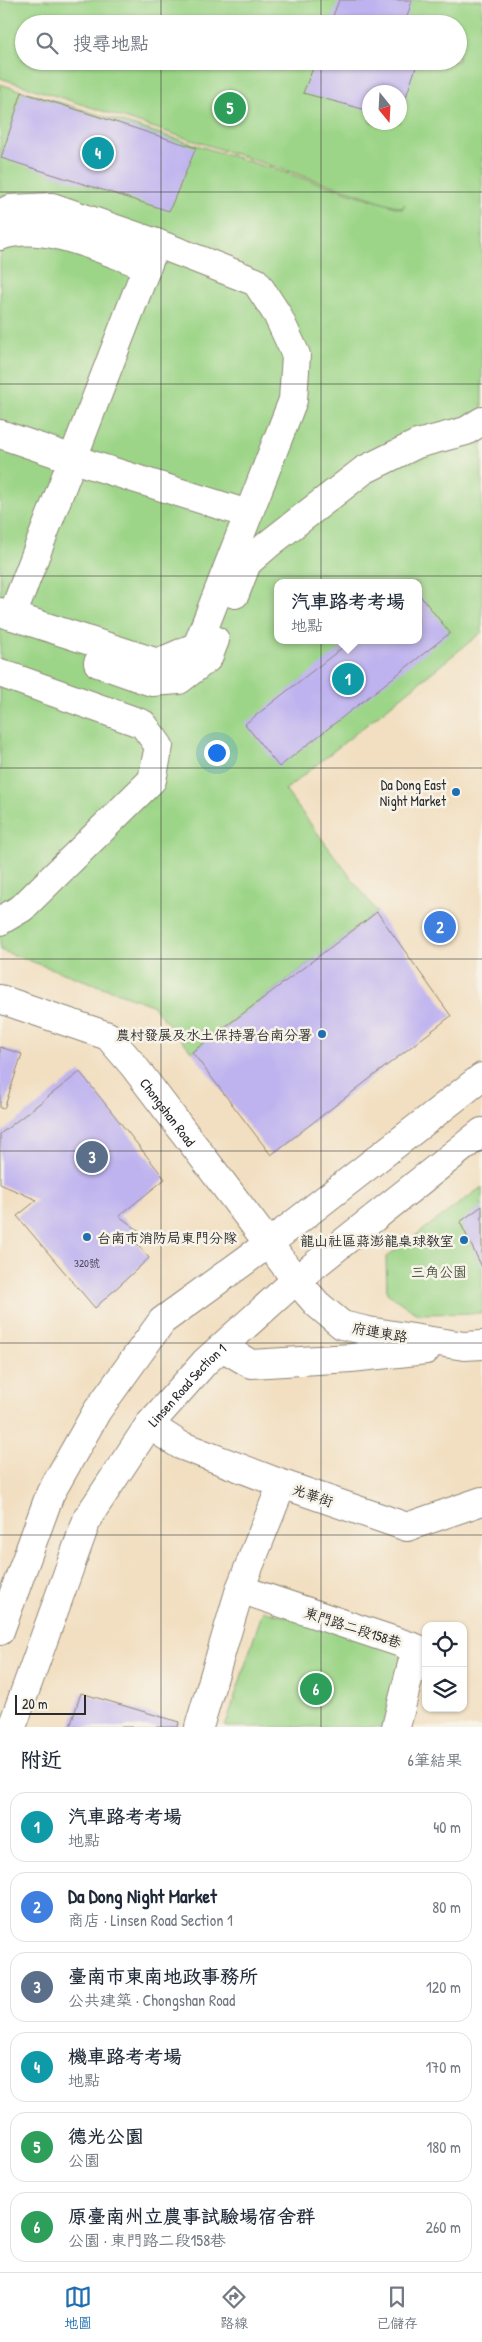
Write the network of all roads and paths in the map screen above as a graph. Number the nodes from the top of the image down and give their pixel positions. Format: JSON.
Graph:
{"nodes":[{"id":1,"x":0,"y":214,"type":"edge"},
{"id":2,"x":0,"y":236,"type":"edge"},
{"id":3,"x":152,"y":254,"type":"junction"},
{"id":4,"x":482,"y":421,"type":"edge"},
{"id":5,"x":0,"y":434,"type":"edge"},
{"id":6,"x":73,"y":459,"type":"junction"},
{"id":7,"x":248,"y":514,"type":"junction"},
{"id":8,"x":4,"y":619,"type":"edge"},
{"id":9,"x":0,"y":673,"type":"edge"},
{"id":10,"x":0,"y":921,"type":"edge"},
{"id":11,"x":0,"y":999,"type":"edge"},
{"id":12,"x":482,"y":1077,"type":"edge"},
{"id":13,"x":482,"y":1132,"type":"edge"},
{"id":14,"x":268,"y":1244,"type":"junction"},
{"id":15,"x":296,"y":1280,"type":"junction"},
{"id":16,"x":473,"y":1345,"type":"edge"},
{"id":17,"x":222,"y":1347,"type":"junction"},
{"id":18,"x":149,"y":1425,"type":"junction"},
{"id":19,"x":282,"y":1484,"type":"junction"},
{"id":20,"x":482,"y":1501,"type":"edge"},
{"id":21,"x":240,"y":1590,"type":"junction"},
{"id":22,"x":0,"y":1631,"type":"edge"},
{"id":23,"x":12,"y":1727,"type":"edge"},
{"id":24,"x":199,"y":1727,"type":"edge"},
{"id":25,"x":396,"y":1727,"type":"edge"}],
"edges":[{"from":1,"to":3,"type":"street"},
{"from":2,"to":3,"type":"street"},
{"from":3,"to":6,"type":"street"},
{"from":3,"to":7,"type":"street"},
{"from":4,"to":8,"type":"street"},
{"from":5,"to":6,"type":"street"},
{"from":6,"to":7,"type":"street"},
{"from":6,"to":8,"type":"street"},
{"from":7,"to":8,"type":"street"},
{"from":9,"to":10,"type":"street"},
{"from":11,"to":14,"type":"street","name":"Chongshan Road"},
{"from":12,"to":14,"type":"street"},
{"from":13,"to":15,"type":"street","name":"Linsen Road Section 1"},
{"from":14,"to":15,"type":"street","name":"Chongshan Road"},
{"from":14,"to":22,"type":"street"},
{"from":15,"to":16,"type":"street","name":"府連東路"},
{"from":15,"to":17,"type":"street","name":"Linsen Road Section 1"},
{"from":16,"to":17,"type":"street"},
{"from":17,"to":18,"type":"street","name":"Linsen Road Section 1"},
{"from":18,"to":19,"type":"street","name":"光華街"},
{"from":18,"to":23,"type":"street","name":"Linsen Road Section 1"},
{"from":19,"to":20,"type":"street","name":"光華街"},
{"from":19,"to":21,"type":"street"},
{"from":21,"to":24,"type":"street"},
{"from":21,"to":25,"type":"street","name":"東門路二段158巷"}]}
